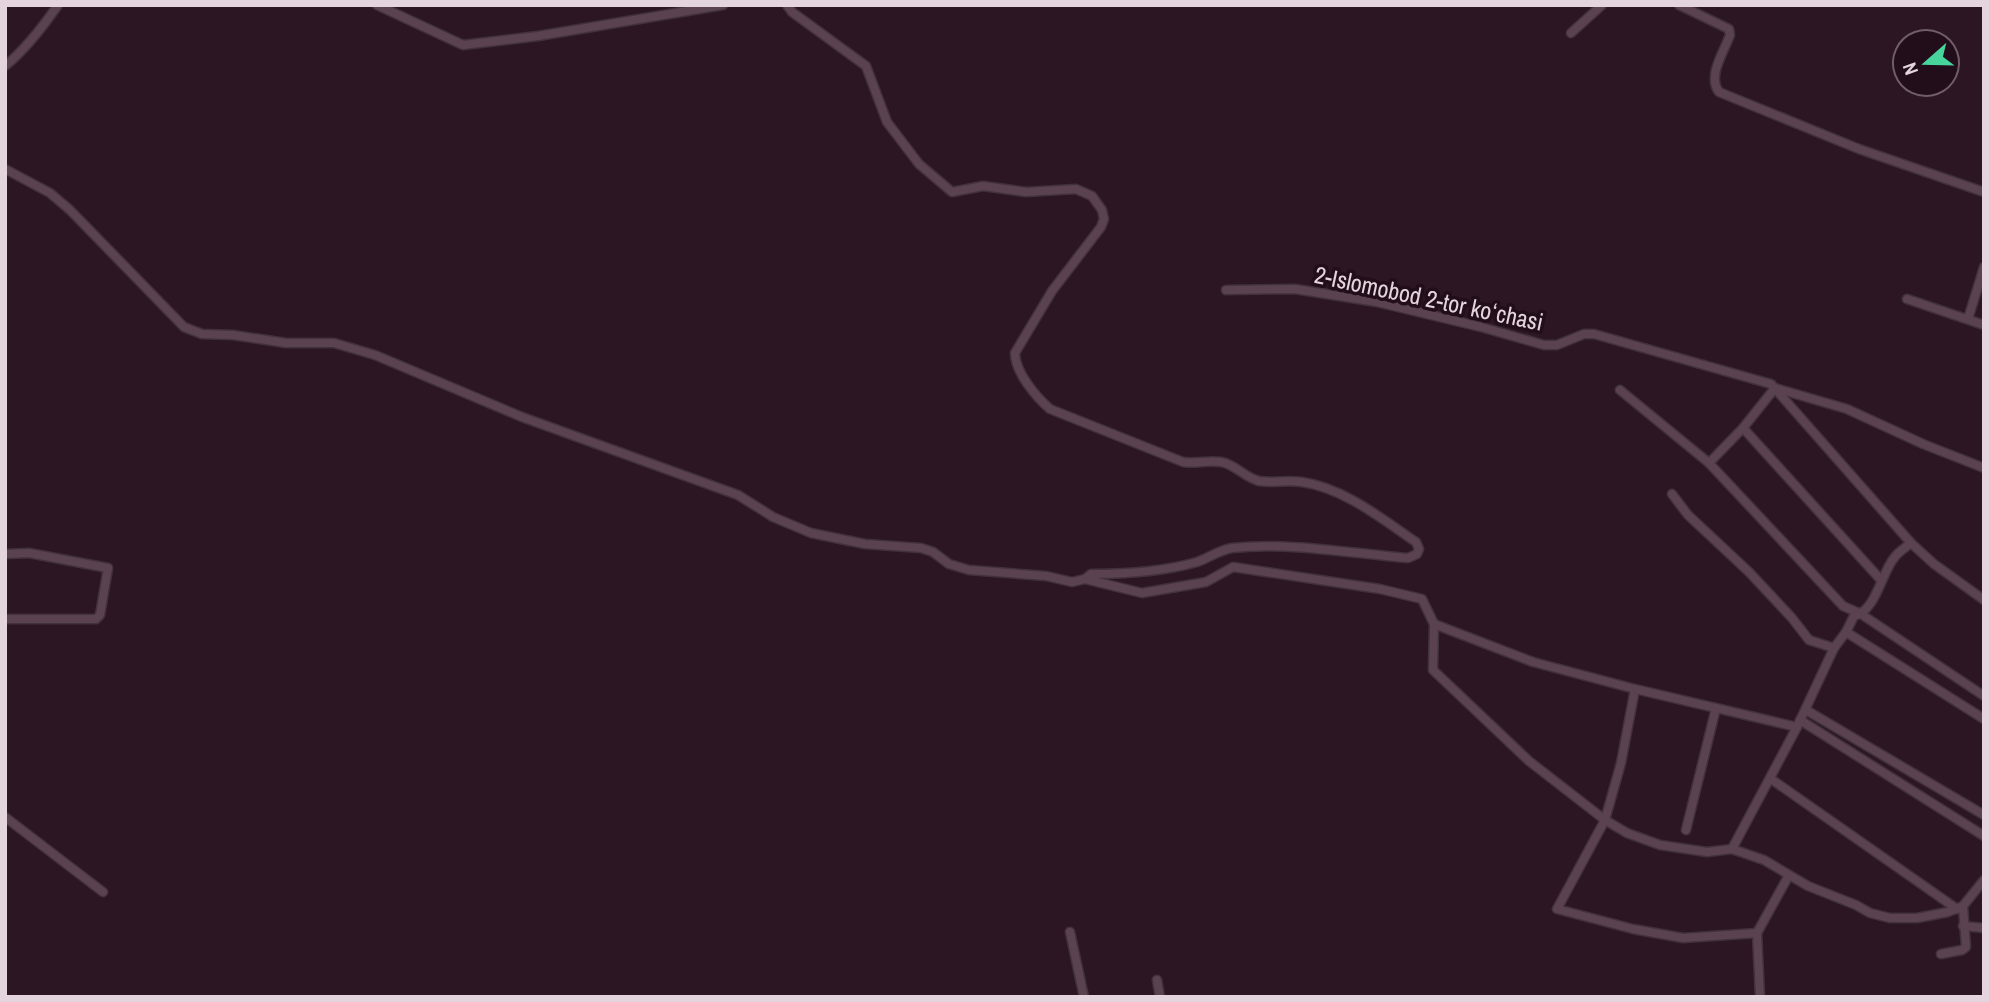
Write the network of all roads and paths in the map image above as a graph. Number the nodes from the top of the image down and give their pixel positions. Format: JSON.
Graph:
{"nodes":[{"id":1,"x":58,"y":5,"type":"edge"},
{"id":2,"x":377,"y":5,"type":"edge"},
{"id":3,"x":723,"y":5,"type":"edge"},
{"id":4,"x":787,"y":5,"type":"edge"},
{"id":5,"x":1602,"y":5,"type":"edge"},
{"id":6,"x":1680,"y":7,"type":"edge"},
{"id":7,"x":1571,"y":33,"type":"dead end"},
{"id":8,"x":5,"y":66,"type":"edge"},
{"id":9,"x":5,"y":169,"type":"edge"},
{"id":10,"x":1984,"y":192,"type":"edge"},
{"id":11,"x":1984,"y":267,"type":"edge"},
{"id":12,"x":1226,"y":290,"type":"dead end"},
{"id":13,"x":1907,"y":299,"type":"dead end"},
{"id":14,"x":1968,"y":319,"type":"junction"},
{"id":15,"x":1984,"y":325,"type":"edge"},
{"id":16,"x":1775,"y":388,"type":"junction"},
{"id":17,"x":1620,"y":390,"type":"dead end"},
{"id":18,"x":1743,"y":428,"type":"junction"},
{"id":19,"x":1709,"y":463,"type":"junction"},
{"id":20,"x":1984,"y":468,"type":"edge"},
{"id":21,"x":1672,"y":494,"type":"dead end"},
{"id":22,"x":1911,"y":543,"type":"junction"},
{"id":23,"x":5,"y":554,"type":"edge"},
{"id":24,"x":1085,"y":579,"type":"junction"},
{"id":25,"x":1881,"y":580,"type":"junction"},
{"id":26,"x":1984,"y":600,"type":"edge"},
{"id":27,"x":1861,"y":614,"type":"junction"},
{"id":28,"x":5,"y":619,"type":"edge"},
{"id":29,"x":1434,"y":624,"type":"junction"},
{"id":30,"x":1846,"y":632,"type":"junction"},
{"id":31,"x":1834,"y":648,"type":"junction"},
{"id":32,"x":1635,"y":689,"type":"junction"},
{"id":33,"x":1984,"y":695,"type":"edge"},
{"id":34,"x":1717,"y":708,"type":"junction"},
{"id":35,"x":1806,"y":710,"type":"junction"},
{"id":36,"x":1984,"y":719,"type":"edge"},
{"id":37,"x":1799,"y":724,"type":"junction"},
{"id":38,"x":1771,"y":779,"type":"junction"},
{"id":39,"x":1984,"y":815,"type":"edge"},
{"id":40,"x":5,"y":817,"type":"edge"},
{"id":41,"x":1605,"y":820,"type":"junction"},
{"id":42,"x":1686,"y":830,"type":"dead end"},
{"id":43,"x":1984,"y":836,"type":"edge"},
{"id":44,"x":1732,"y":849,"type":"junction"},
{"id":45,"x":1789,"y":875,"type":"junction"},
{"id":46,"x":1984,"y":880,"type":"edge"},
{"id":47,"x":103,"y":892,"type":"dead end"},
{"id":48,"x":1963,"y":906,"type":"junction"},
{"id":49,"x":1963,"y":926,"type":"junction"},
{"id":50,"x":1984,"y":928,"type":"edge"},
{"id":51,"x":1070,"y":932,"type":"dead end"},
{"id":52,"x":1758,"y":933,"type":"junction"},
{"id":53,"x":1941,"y":954,"type":"dead end"},
{"id":54,"x":1157,"y":980,"type":"dead end"},
{"id":55,"x":1084,"y":997,"type":"edge"},
{"id":56,"x":1160,"y":997,"type":"edge"},
{"id":57,"x":1760,"y":997,"type":"edge"}],
"edges":[{"from":1,"to":8,"type":"street"},
{"from":2,"to":3,"type":"street"},
{"from":4,"to":24,"type":"street"},
{"from":5,"to":7,"type":"street"},
{"from":6,"to":10,"type":"street"},
{"from":9,"to":24,"type":"street"},
{"from":11,"to":14,"type":"street"},
{"from":12,"to":16,"type":"street","name":"2-Islomobod 2-tor koʻchasi"},
{"from":13,"to":14,"type":"street"},
{"from":14,"to":15,"type":"street"},
{"from":16,"to":18,"type":"street"},
{"from":16,"to":20,"type":"street"},
{"from":16,"to":22,"type":"street","name":"2-Islomobod 2-tor koʻchasi"},
{"from":17,"to":19,"type":"street"},
{"from":18,"to":19,"type":"street"},
{"from":18,"to":25,"type":"street"},
{"from":19,"to":27,"type":"street"},
{"from":21,"to":31,"type":"street"},
{"from":22,"to":25,"type":"street"},
{"from":22,"to":26,"type":"street","name":"2-Islomobod 2-tor koʻchasi"},
{"from":23,"to":28,"type":"street"},
{"from":24,"to":29,"type":"street"},
{"from":25,"to":27,"type":"street"},
{"from":27,"to":30,"type":"street"},
{"from":27,"to":33,"type":"street"},
{"from":29,"to":32,"type":"street"},
{"from":29,"to":41,"type":"street"},
{"from":30,"to":31,"type":"street"},
{"from":30,"to":36,"type":"street"},
{"from":31,"to":35,"type":"street"},
{"from":32,"to":34,"type":"street"},
{"from":32,"to":41,"type":"street"},
{"from":34,"to":37,"type":"street"},
{"from":34,"to":42,"type":"street"},
{"from":35,"to":37,"type":"street"},
{"from":35,"to":39,"type":"street"},
{"from":37,"to":38,"type":"street"},
{"from":37,"to":43,"type":"street"},
{"from":38,"to":44,"type":"street"},
{"from":38,"to":48,"type":"street"},
{"from":40,"to":47,"type":"street"},
{"from":41,"to":44,"type":"street"},
{"from":41,"to":52,"type":"street"},
{"from":44,"to":45,"type":"street"},
{"from":45,"to":48,"type":"street"},
{"from":45,"to":52,"type":"street"},
{"from":46,"to":48,"type":"street"},
{"from":48,"to":49,"type":"street"},
{"from":49,"to":50,"type":"street"},
{"from":49,"to":53,"type":"street"},
{"from":51,"to":55,"type":"street"},
{"from":52,"to":57,"type":"street"},
{"from":54,"to":56,"type":"street"}]}
